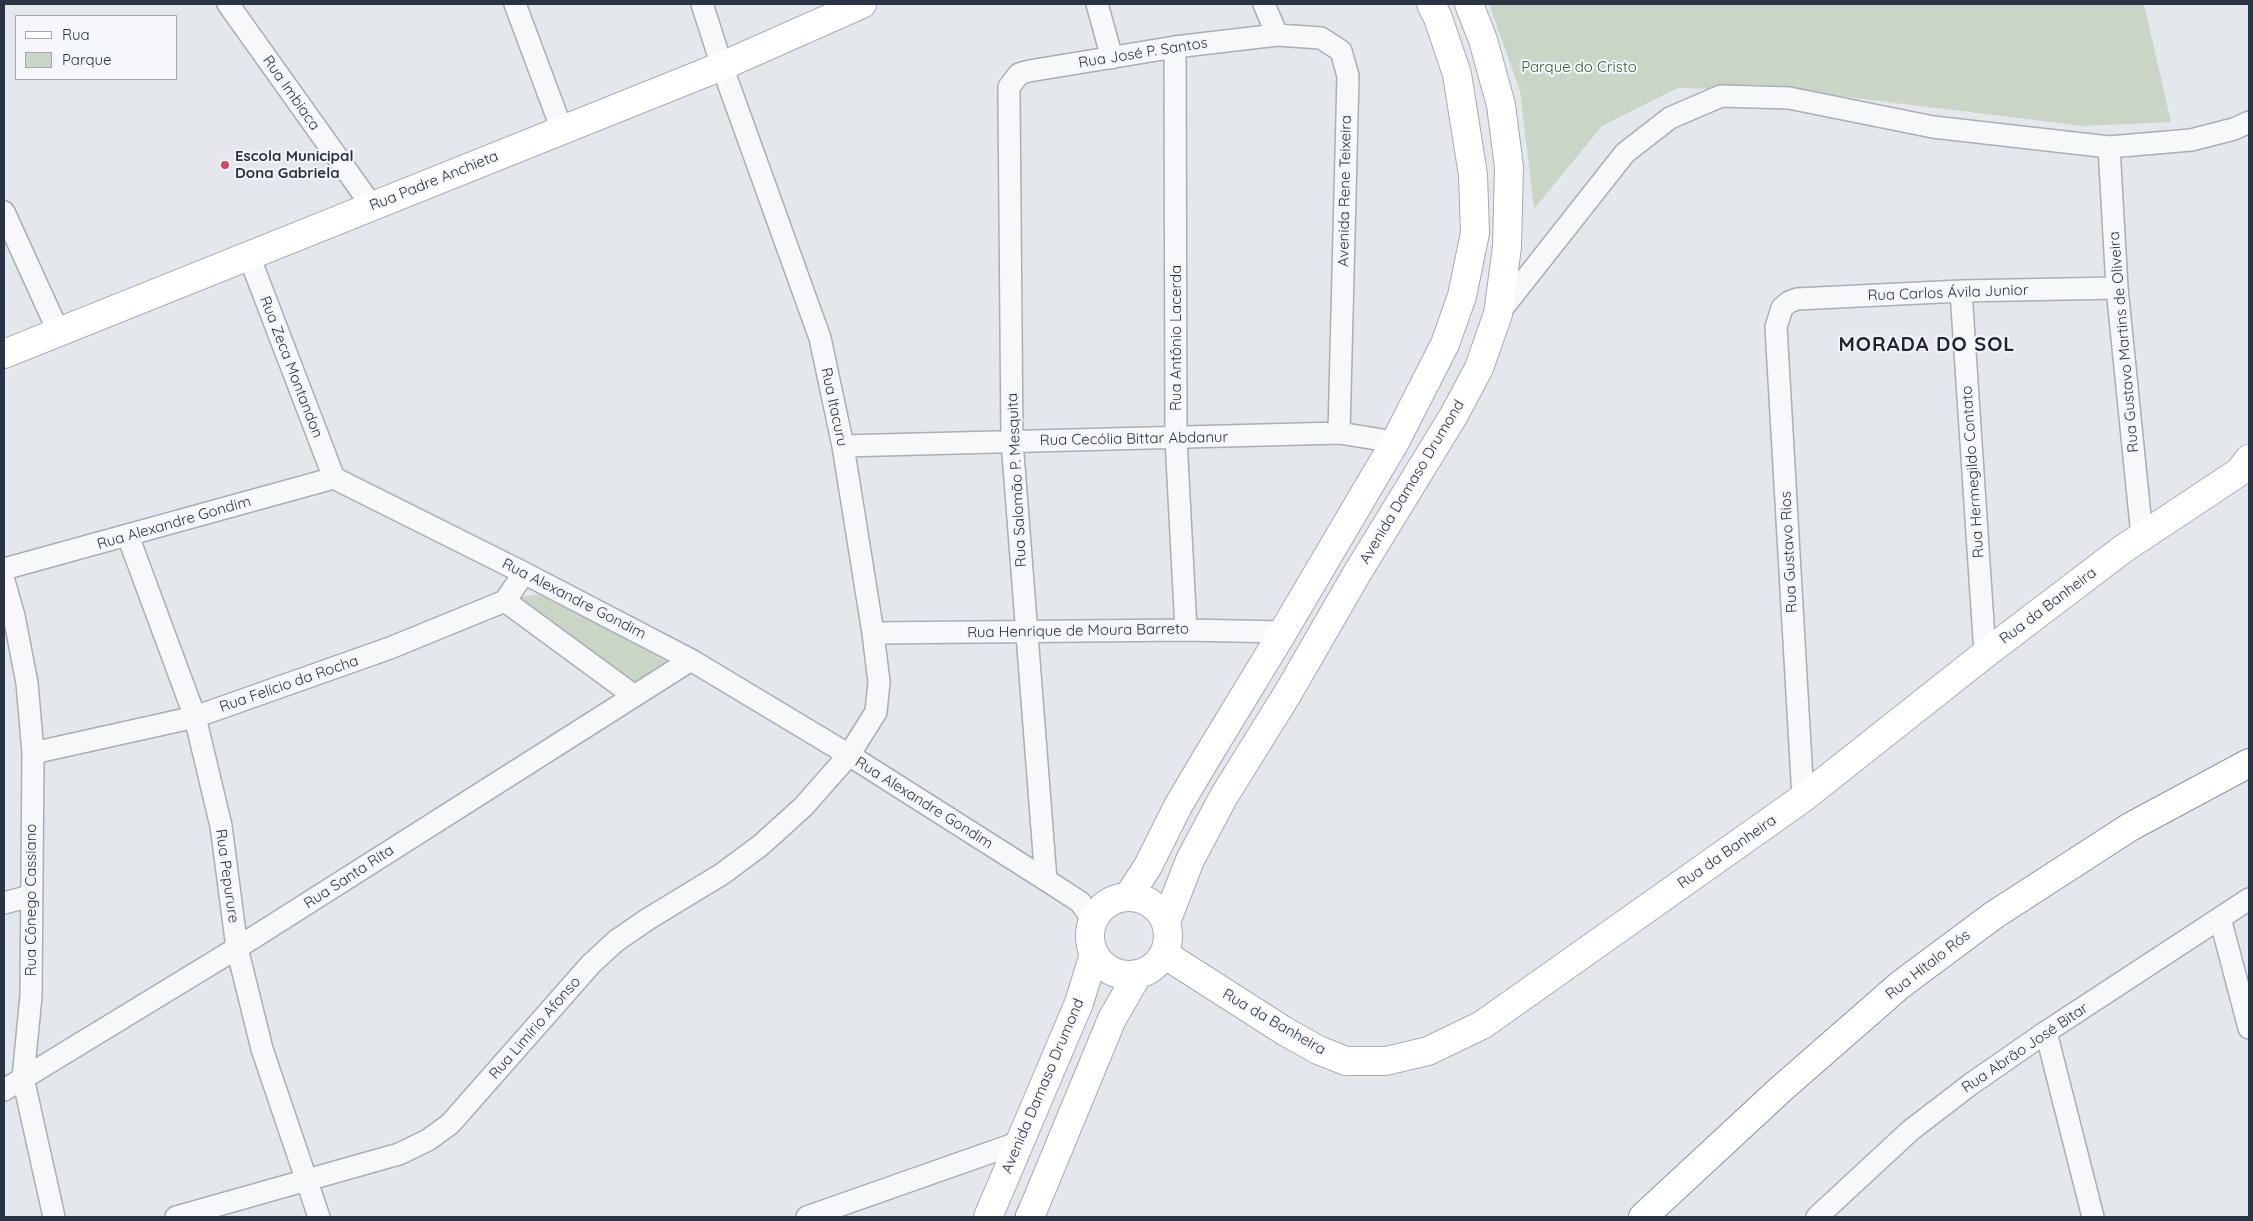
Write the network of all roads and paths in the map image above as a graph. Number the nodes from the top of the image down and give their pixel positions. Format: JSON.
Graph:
{"nodes":[{"id":1,"x":228,"y":4,"type":"edge"},
{"id":2,"x":515,"y":4,"type":"edge"},
{"id":3,"x":702,"y":4,"type":"edge"},
{"id":4,"x":862,"y":4,"type":"edge"},
{"id":5,"x":1096,"y":4,"type":"edge"},
{"id":6,"x":1264,"y":4,"type":"edge"},
{"id":7,"x":1431,"y":4,"type":"edge"},
{"id":8,"x":1469,"y":4,"type":"edge"},
{"id":9,"x":1277,"y":35,"type":"junction"},
{"id":10,"x":1175,"y":47,"type":"junction"},
{"id":11,"x":1112,"y":58,"type":"junction"},
{"id":12,"x":722,"y":66,"type":"junction"},
{"id":13,"x":1012,"y":81,"type":"joint"},
{"id":14,"x":2244,"y":127,"type":"edge"},
{"id":15,"x":562,"y":130,"type":"junction"},
{"id":16,"x":2109,"y":147,"type":"junction"},
{"id":17,"x":372,"y":206,"type":"junction"},
{"id":18,"x":4,"y":212,"type":"edge"},
{"id":19,"x":249,"y":256,"type":"junction"},
{"id":20,"x":2117,"y":288,"type":"junction"},
{"id":21,"x":1961,"y":291,"type":"junction"},
{"id":22,"x":1782,"y":308,"type":"joint"},
{"id":23,"x":1498,"y":314,"type":"junction"},
{"id":24,"x":59,"y":333,"type":"junction"},
{"id":25,"x":4,"y":354,"type":"edge"},
{"id":26,"x":1339,"y":433,"type":"junction"},
{"id":27,"x":1176,"y":439,"type":"junction"},
{"id":28,"x":1012,"y":441,"type":"junction"},
{"id":29,"x":1395,"y":442,"type":"junction"},
{"id":30,"x":843,"y":446,"type":"junction"},
{"id":31,"x":2249,"y":459,"type":"edge"},
{"id":32,"x":334,"y":478,"type":"junction"},
{"id":33,"x":128,"y":536,"type":"junction"},
{"id":34,"x":2142,"y":536,"type":"junction"},
{"id":35,"x":4,"y":570,"type":"edge"},
{"id":36,"x":524,"y":573,"type":"junction"},
{"id":37,"x":4,"y":581,"type":"edge"},
{"id":38,"x":505,"y":601,"type":"junction"},
{"id":39,"x":1186,"y":630,"type":"junction"},
{"id":40,"x":1028,"y":631,"type":"junction"},
{"id":41,"x":1283,"y":632,"type":"junction"},
{"id":42,"x":873,"y":633,"type":"junction"},
{"id":43,"x":1985,"y":654,"type":"junction"},
{"id":44,"x":692,"y":660,"type":"junction"},
{"id":45,"x":633,"y":695,"type":"junction"},
{"id":46,"x":194,"y":717,"type":"junction"},
{"id":47,"x":33,"y":754,"type":"junction"},
{"id":48,"x":849,"y":756,"type":"junction"},
{"id":49,"x":2249,"y":763,"type":"edge"},
{"id":50,"x":1803,"y":798,"type":"junction"},
{"id":51,"x":1046,"y":880,"type":"junction"},
{"id":52,"x":30,"y":896,"type":"junction"},
{"id":53,"x":1128,"y":897,"type":"junction"},
{"id":54,"x":2249,"y":900,"type":"edge"},
{"id":55,"x":4,"y":903,"type":"edge"},
{"id":56,"x":2220,"y":918,"type":"junction"},
{"id":57,"x":1093,"y":920,"type":"junction"},
{"id":58,"x":1166,"y":922,"type":"junction"},
{"id":59,"x":237,"y":948,"type":"junction"},
{"id":60,"x":1094,"y":954,"type":"junction"},
{"id":61,"x":1164,"y":954,"type":"junction"},
{"id":62,"x":1138,"y":974,"type":"junction"},
{"id":63,"x":2249,"y":1028,"type":"edge"},
{"id":64,"x":2046,"y":1032,"type":"junction"},
{"id":65,"x":23,"y":1078,"type":"junction"},
{"id":66,"x":4,"y":1090,"type":"edge"},
{"id":67,"x":1020,"y":1142,"type":"junction"},
{"id":68,"x":306,"y":1181,"type":"junction"},
{"id":69,"x":54,"y":1217,"type":"edge"},
{"id":70,"x":176,"y":1217,"type":"edge"},
{"id":71,"x":319,"y":1217,"type":"edge"},
{"id":72,"x":807,"y":1217,"type":"edge"},
{"id":73,"x":988,"y":1217,"type":"edge"},
{"id":74,"x":1030,"y":1217,"type":"edge"},
{"id":75,"x":1642,"y":1217,"type":"edge"},
{"id":76,"x":1817,"y":1217,"type":"edge"},
{"id":77,"x":2092,"y":1217,"type":"edge"}],
"edges":[{"from":1,"to":17,"type":"street","name":"Rua Imbiaca"},
{"from":2,"to":15,"type":"street"},
{"from":3,"to":12,"type":"street","name":"Rua Itacuru"},
{"from":4,"to":12,"type":"main road","name":"Rua Padre Anchieta"},
{"from":5,"to":11,"type":"street"},
{"from":6,"to":9,"type":"street"},
{"from":7,"to":29,"type":"main road"},
{"from":8,"to":23,"type":"main road","name":"Avenida Damaso Drumond"},
{"from":9,"to":10,"type":"street","name":"Rua José P. Santos"},
{"from":9,"to":26,"type":"street","name":"Avenida Rene Teixeira"},
{"from":10,"to":11,"type":"street","name":"Rua José P. Santos"},
{"from":10,"to":27,"type":"street","name":"Rua Antônio Lacerda"},
{"from":11,"to":13,"type":"street","name":"Rua José P. Santos"},
{"from":12,"to":15,"type":"main road","name":"Rua Padre Anchieta"},
{"from":12,"to":30,"type":"street","name":"Rua Itacuru"},
{"from":13,"to":28,"type":"street","name":"Rua Salomão P. Mesquita"},
{"from":14,"to":16,"type":"street"},
{"from":15,"to":17,"type":"main road","name":"Rua Padre Anchieta"},
{"from":16,"to":20,"type":"street","name":"Rua Gustavo Martins de Oliveira"},
{"from":16,"to":23,"type":"street"},
{"from":17,"to":19,"type":"main road","name":"Rua Padre Anchieta"},
{"from":18,"to":24,"type":"street"},
{"from":19,"to":24,"type":"main road","name":"Rua Padre Anchieta"},
{"from":19,"to":32,"type":"street","name":"Rua Zeca Montandon"},
{"from":20,"to":21,"type":"street","name":"Rua Carlos Ávila Junior"},
{"from":20,"to":34,"type":"street","name":"Rua Gustavo Martins de Oliveira"},
{"from":21,"to":22,"type":"street","name":"Rua Carlos Ávila Junior"},
{"from":21,"to":43,"type":"street","name":"Rua Hermegildo Contato"},
{"from":22,"to":50,"type":"street","name":"Rua Gustavo Rios"},
{"from":23,"to":58,"type":"main road","name":"Avenida Damaso Drumond"},
{"from":24,"to":25,"type":"main road","name":"Rua Padre Anchieta"},
{"from":26,"to":27,"type":"street","name":"Rua Cecólia Bittar Abdanur"},
{"from":26,"to":29,"type":"street","name":"Rua Cecólia Bittar Abdanur"},
{"from":27,"to":28,"type":"street","name":"Rua Cecólia Bittar Abdanur"},
{"from":27,"to":39,"type":"street","name":"Rua Antônio Lacerda"},
{"from":28,"to":30,"type":"street","name":"Rua Cecólia Bittar Abdanur"},
{"from":28,"to":40,"type":"street","name":"Rua Salomão P. Mesquita"},
{"from":29,"to":41,"type":"main road"},
{"from":30,"to":42,"type":"street","name":"Rua Itacuru"},
{"from":31,"to":34,"type":"main road","name":"Rua da Banheira"},
{"from":32,"to":33,"type":"street","name":"Rua Alexandre Gondim"},
{"from":32,"to":36,"type":"street","name":"Rua Alexandre Gondim"},
{"from":33,"to":35,"type":"street","name":"Rua Alexandre Gondim"},
{"from":33,"to":46,"type":"street","name":"Rua Pepurure"},
{"from":34,"to":43,"type":"main road","name":"Rua da Banheira"},
{"from":36,"to":38,"type":"street"},
{"from":36,"to":44,"type":"street","name":"Rua Alexandre Gondim"},
{"from":37,"to":47,"type":"street","name":"Rua Cônego Cassiano"},
{"from":38,"to":45,"type":"street"},
{"from":38,"to":46,"type":"street","name":"Rua Felício da Rocha"},
{"from":39,"to":40,"type":"street","name":"Rua Henrique de Moura Barreto"},
{"from":39,"to":41,"type":"street","name":"Rua Henrique de Moura Barreto"},
{"from":40,"to":42,"type":"street","name":"Rua Henrique de Moura Barreto"},
{"from":40,"to":51,"type":"street","name":"Rua Salomão P. Mesquita"},
{"from":41,"to":53,"type":"main road"},
{"from":42,"to":48,"type":"street","name":"Rua Itacuru"},
{"from":43,"to":50,"type":"main road","name":"Rua da Banheira"},
{"from":44,"to":45,"type":"street","name":"Rua Santa Rita"},
{"from":44,"to":48,"type":"street","name":"Rua Alexandre Gondim"},
{"from":45,"to":59,"type":"street","name":"Rua Santa Rita"},
{"from":46,"to":47,"type":"street","name":"Rua Felício da Rocha"},
{"from":46,"to":59,"type":"street","name":"Rua Pepurure"},
{"from":47,"to":52,"type":"street","name":"Rua Cônego Cassiano"},
{"from":48,"to":51,"type":"street","name":"Rua Alexandre Gondim"},
{"from":48,"to":68,"type":"street","name":"Rua Limírio Afonso"},
{"from":49,"to":75,"type":"main road","name":"Rua Hítalo Rós"},
{"from":50,"to":61,"type":"main road","name":"Rua da Banheira"},
{"from":51,"to":57,"type":"street","name":"Rua Alexandre Gondim"},
{"from":52,"to":55,"type":"street"},
{"from":52,"to":65,"type":"street","name":"Rua Cônego Cassiano"},
{"from":53,"to":57,"type":"main road"},
{"from":53,"to":58,"type":"main road"},
{"from":54,"to":56,"type":"street","name":"Rua Abrão José Bitar"},
{"from":56,"to":63,"type":"street"},
{"from":56,"to":64,"type":"street","name":"Rua Abrão José Bitar"},
{"from":57,"to":60,"type":"main road"},
{"from":58,"to":61,"type":"main road"},
{"from":59,"to":65,"type":"street","name":"Rua Santa Rita"},
{"from":59,"to":68,"type":"street","name":"Rua Pepurure"},
{"from":60,"to":62,"type":"main road"},
{"from":60,"to":67,"type":"main road","name":"Avenida Damaso Drumond"},
{"from":61,"to":62,"type":"main road"},
{"from":62,"to":74,"type":"main road"},
{"from":64,"to":76,"type":"street","name":"Rua Abrão José Bitar"},
{"from":64,"to":77,"type":"street"},
{"from":65,"to":66,"type":"street","name":"Rua Santa Rita"},
{"from":65,"to":69,"type":"street","name":"Rua Cônego Cassiano"},
{"from":67,"to":72,"type":"street"},
{"from":67,"to":73,"type":"main road","name":"Avenida Damaso Drumond"},
{"from":68,"to":70,"type":"street","name":"Rua Limírio Afonso"},
{"from":68,"to":71,"type":"street","name":"Rua Pepurure"}]}
